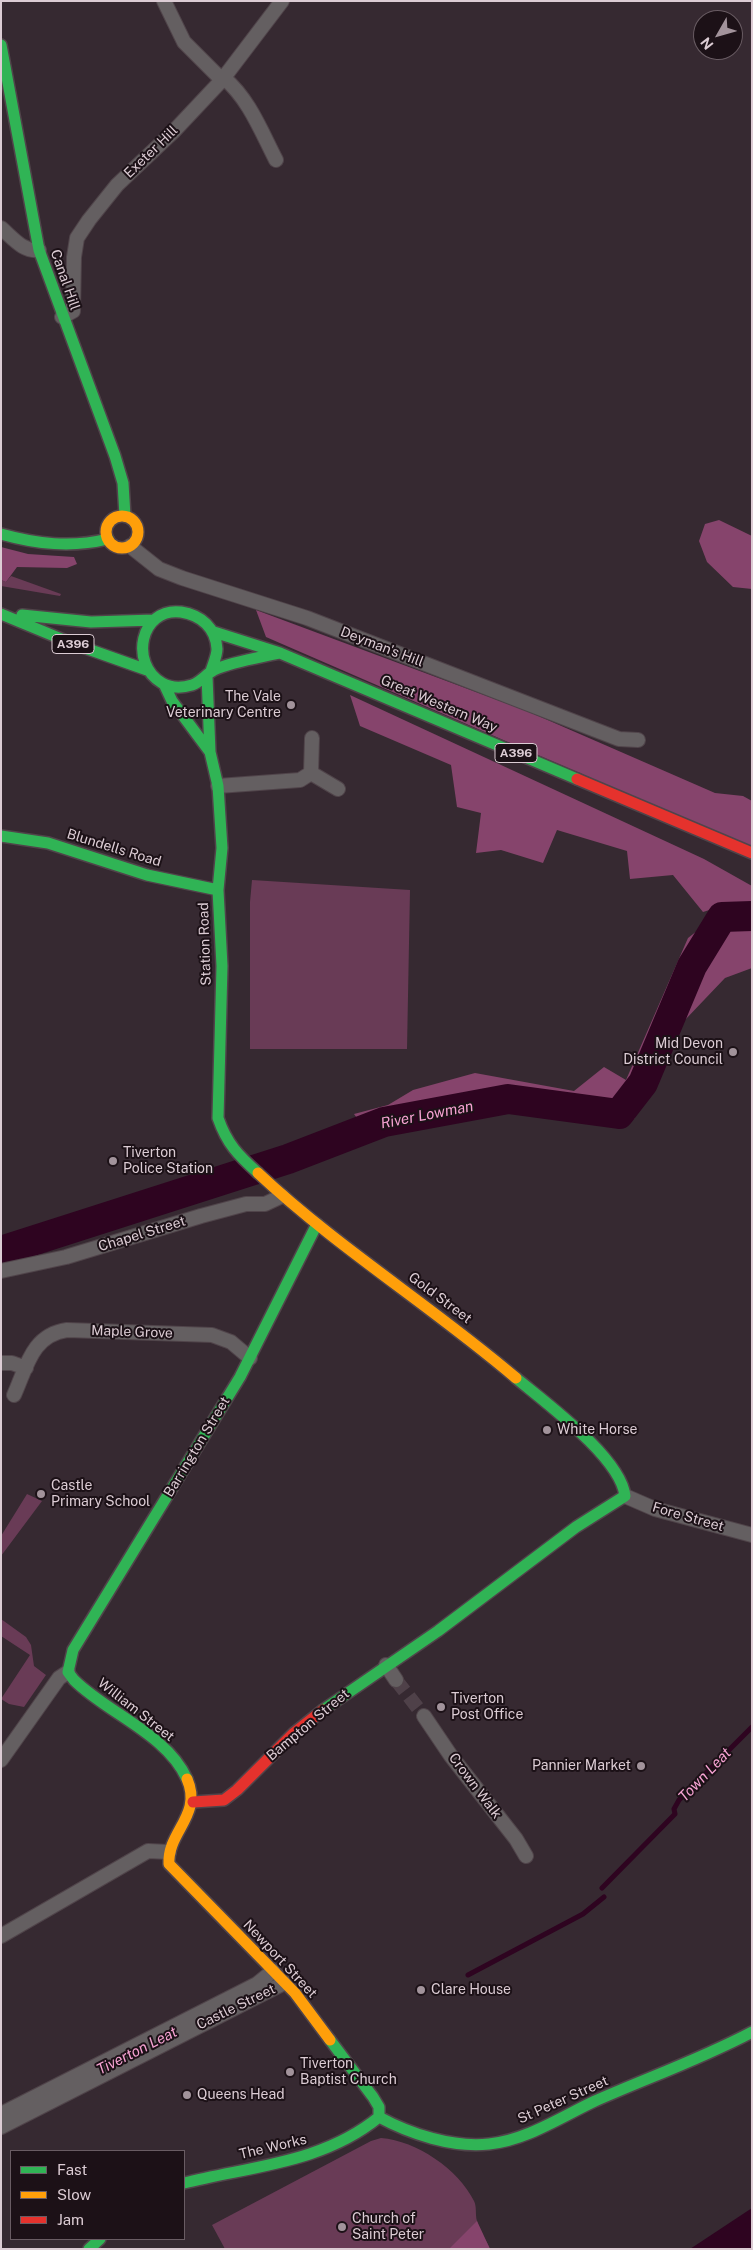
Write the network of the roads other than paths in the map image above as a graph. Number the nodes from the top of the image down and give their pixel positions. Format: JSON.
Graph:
{"nodes":[{"id":1,"x":164,"y":1,"type":"edge"},
{"id":2,"x":282,"y":1,"type":"edge"},
{"id":3,"x":1,"y":45,"type":"edge"},
{"id":4,"x":223,"y":79,"type":"junction"},
{"id":5,"x":278,"y":154,"type":"dead end"},
{"id":6,"x":1,"y":228,"type":"edge"},
{"id":7,"x":39,"y":250,"type":"junction"},
{"id":8,"x":62,"y":317,"type":"junction"},
{"id":9,"x":125,"y":516,"type":"junction"},
{"id":10,"x":1,"y":534,"type":"edge"},
{"id":11,"x":108,"y":539,"type":"junction"},
{"id":12,"x":130,"y":546,"type":"junction"},
{"id":13,"x":1,"y":613,"type":"edge"},
{"id":14,"x":154,"y":620,"type":"junction"},
{"id":15,"x":214,"y":632,"type":"junction"},
{"id":16,"x":280,"y":653,"type":"junction"},
{"id":17,"x":147,"y":670,"type":"junction"},
{"id":18,"x":209,"y":673,"type":"junction"},
{"id":19,"x":164,"y":684,"type":"junction"},
{"id":20,"x":312,"y":738,"type":"dead end"},
{"id":21,"x":638,"y":740,"type":"dead end"},
{"id":22,"x":210,"y":752,"type":"junction"},
{"id":23,"x":311,"y":773,"type":"junction"},
{"id":24,"x":218,"y":786,"type":"junction"},
{"id":25,"x":338,"y":789,"type":"dead end"},
{"id":26,"x":1,"y":836,"type":"edge"},
{"id":27,"x":752,"y":853,"type":"edge"},
{"id":28,"x":218,"y":890,"type":"junction"},
{"id":29,"x":224,"y":1136,"type":"joint"},
{"id":30,"x":282,"y":1196,"type":"junction"},
{"id":31,"x":317,"y":1224,"type":"junction"},
{"id":32,"x":1,"y":1271,"type":"edge"},
{"id":33,"x":250,"y":1358,"type":"junction"},
{"id":34,"x":1,"y":1363,"type":"edge"},
{"id":35,"x":26,"y":1368,"type":"junction"},
{"id":36,"x":14,"y":1395,"type":"dead end"},
{"id":37,"x":625,"y":1496,"type":"junction"},
{"id":38,"x":752,"y":1535,"type":"edge"},
{"id":39,"x":386,"y":1664,"type":"junction"},
{"id":40,"x":68,"y":1672,"type":"junction"},
{"id":41,"x":396,"y":1680,"type":"tunnel mouth"},
{"id":42,"x":424,"y":1716,"type":"tunnel mouth"},
{"id":43,"x":5,"y":1755,"type":"edge"},
{"id":44,"x":193,"y":1802,"type":"junction"},
{"id":45,"x":169,"y":1852,"type":"junction"},
{"id":46,"x":526,"y":1856,"type":"dead end"},
{"id":47,"x":1,"y":1936,"type":"edge"},
{"id":48,"x":273,"y":1970,"type":"junction"},
{"id":49,"x":284,"y":1983,"type":"junction"},
{"id":50,"x":752,"y":2032,"type":"edge"},
{"id":51,"x":1,"y":2114,"type":"edge"},
{"id":52,"x":379,"y":2117,"type":"junction"},
{"id":53,"x":1,"y":2127,"type":"edge"},
{"id":54,"x":185,"y":2184,"type":"edge"},
{"id":55,"x":99,"y":2240,"type":"edge"},
{"id":56,"x":89,"y":2249,"type":"edge"}],
"edges":[{"from":1,"to":4,"type":"street"},
{"from":2,"to":4,"type":"street","name":"Exeter Hill"},
{"from":3,"to":7,"type":"street","name":"Canal Hill"},
{"from":4,"to":5,"type":"street"},
{"from":4,"to":8,"type":"street","name":"Exeter Hill"},
{"from":6,"to":7,"type":"street"},
{"from":7,"to":8,"type":"street","name":"Canal Hill"},
{"from":8,"to":9,"type":"street","name":"Canal Hill"},
{"from":9,"to":11,"type":"street"},
{"from":9,"to":12,"type":"street","name":"Canal Hill"},
{"from":10,"to":11,"type":"street"},
{"from":11,"to":12,"type":"street"},
{"from":12,"to":21,"type":"street","name":"Deyman's Hill"},
{"from":13,"to":14,"type":"street","number":"A396"},
{"from":13,"to":17,"type":"street","number":"A396"},
{"from":14,"to":15,"type":"street","number":"A396"},
{"from":14,"to":17,"type":"street"},
{"from":15,"to":16,"type":"street","number":"A396"},
{"from":15,"to":18,"type":"street"},
{"from":16,"to":18,"type":"street"},
{"from":16,"to":27,"type":"street","name":"Great Western Way","number":"A396"},
{"from":17,"to":19,"type":"street","number":"A396"},
{"from":18,"to":19,"type":"street"},
{"from":18,"to":22,"type":"street","name":"Station Road"},
{"from":19,"to":22,"type":"street","name":"Station Road"},
{"from":20,"to":23,"type":"street"},
{"from":22,"to":24,"type":"street","name":"Station Road"},
{"from":23,"to":24,"type":"street"},
{"from":23,"to":25,"type":"street"},
{"from":24,"to":28,"type":"street","name":"Station Road"},
{"from":26,"to":28,"type":"street","name":"Blundells Road"},
{"from":28,"to":29,"type":"street","name":"Station Road"},
{"from":29,"to":30,"type":"street","name":"Gold Street"},
{"from":30,"to":31,"type":"street","name":"Gold Street"},
{"from":30,"to":32,"type":"street","name":"Chapel Street"},
{"from":31,"to":33,"type":"street","name":"Barrington Street"},
{"from":31,"to":37,"type":"street","name":"Gold Street"},
{"from":33,"to":35,"type":"street","name":"Maple Grove"},
{"from":33,"to":40,"type":"street","name":"Barrington Street"},
{"from":34,"to":35,"type":"street"},
{"from":35,"to":36,"type":"street","name":"Maple Grove"},
{"from":37,"to":38,"type":"street","name":"Fore Street"},
{"from":37,"to":39,"type":"street","name":"Bampton Street"},
{"from":39,"to":41,"type":"street"},
{"from":39,"to":44,"type":"street","name":"Bampton Street"},
{"from":40,"to":43,"type":"street"},
{"from":40,"to":44,"type":"street","name":"William Street"},
{"from":42,"to":46,"type":"street","name":"Crown Walk"},
{"from":44,"to":45,"type":"street"},
{"from":45,"to":47,"type":"street"},
{"from":45,"to":48,"type":"street","name":"Newport Street"},
{"from":48,"to":49,"type":"street","name":"Newport Street"},
{"from":48,"to":51,"type":"street","name":"Castle Street"},
{"from":49,"to":52,"type":"street","name":"Newport Street"},
{"from":49,"to":53,"type":"street","name":"Castle Street"},
{"from":50,"to":52,"type":"street","name":"St Peter Street"},
{"from":52,"to":54,"type":"street","name":"The Works"},
{"from":55,"to":56,"type":"street"}]}
